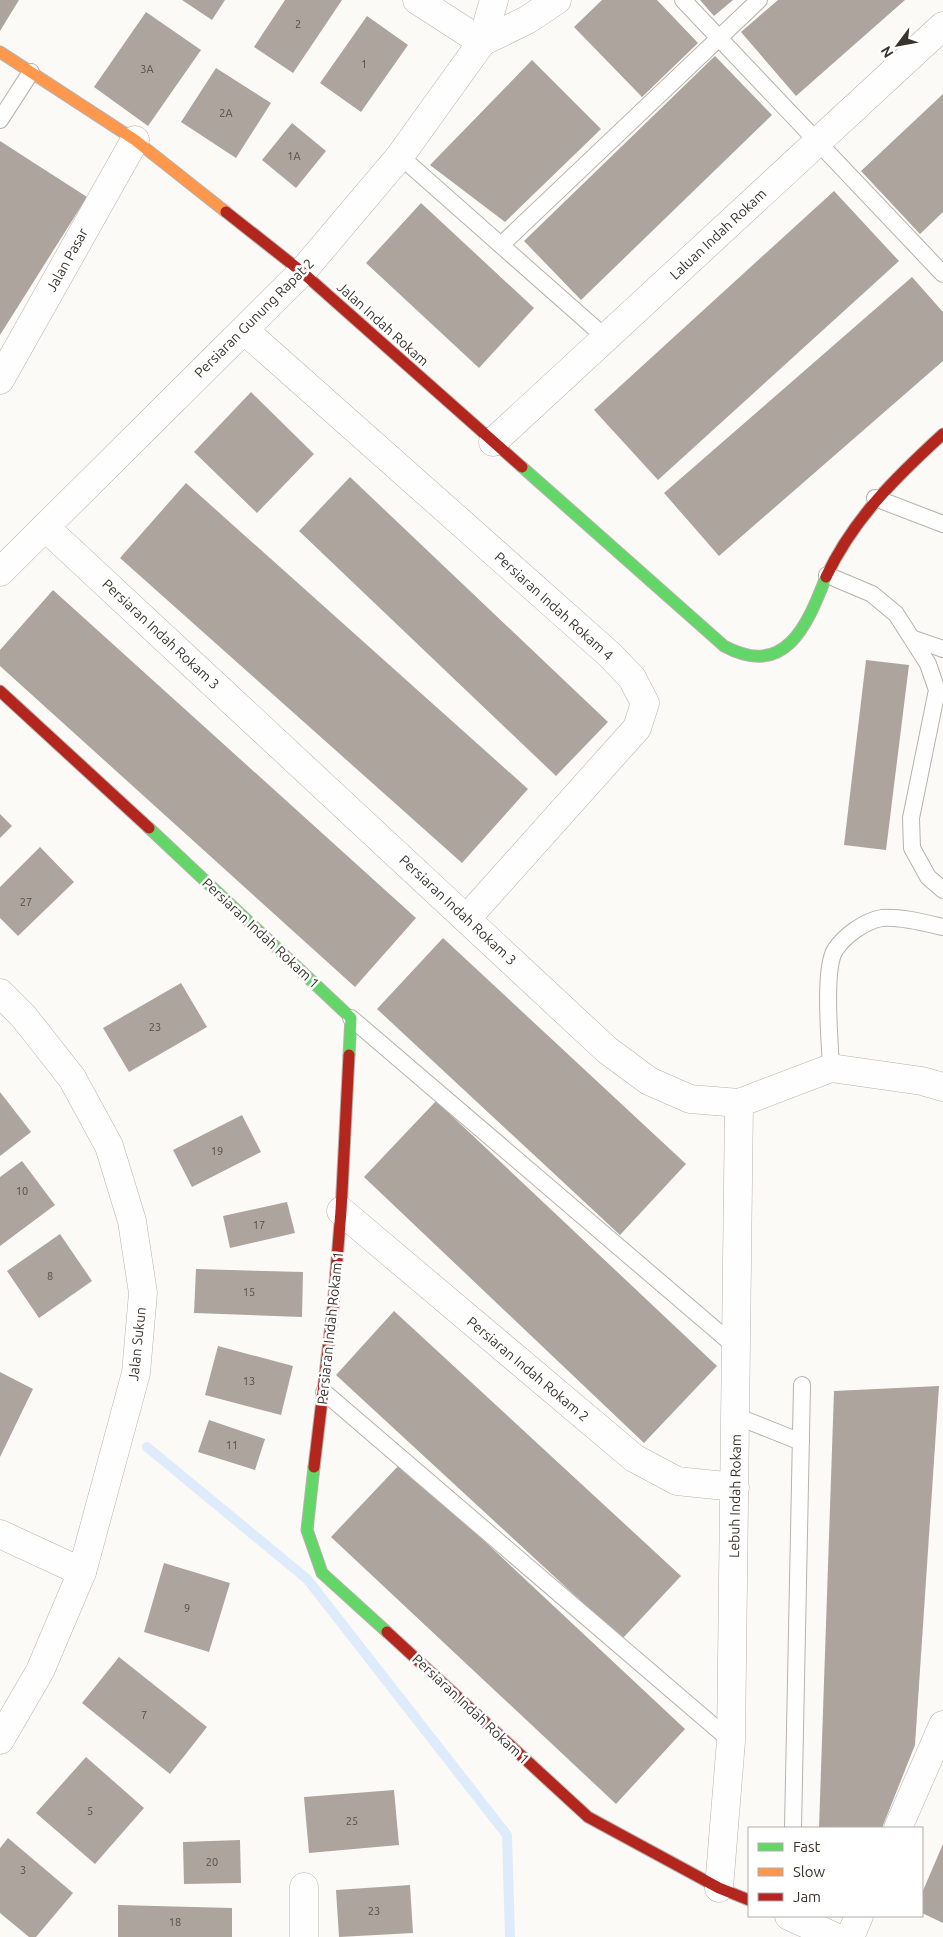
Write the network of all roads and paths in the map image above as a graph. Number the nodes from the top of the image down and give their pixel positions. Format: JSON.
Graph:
{"nodes":[{"id":1,"x":417,"y":0,"type":"edge"},
{"id":2,"x":494,"y":0,"type":"edge"},
{"id":3,"x":557,"y":0,"type":"edge"},
{"id":4,"x":683,"y":0,"type":"edge"},
{"id":5,"x":759,"y":0,"type":"edge"},
{"id":6,"x":943,"y":26,"type":"edge"},
{"id":7,"x":718,"y":37,"type":"junction"},
{"id":8,"x":482,"y":42,"type":"junction"},
{"id":9,"x":0,"y":52,"type":"edge"},
{"id":10,"x":31,"y":72,"type":"junction"},
{"id":11,"x":0,"y":120,"type":"edge"},
{"id":12,"x":135,"y":140,"type":"junction"},
{"id":13,"x":818,"y":142,"type":"junction"},
{"id":14,"x":400,"y":156,"type":"junction"},
{"id":15,"x":501,"y":245,"type":"junction"},
{"id":16,"x":302,"y":272,"type":"junction"},
{"id":17,"x":943,"y":274,"type":"edge"},
{"id":18,"x":244,"y":330,"type":"junction"},
{"id":19,"x":606,"y":338,"type":"junction"},
{"id":20,"x":0,"y":380,"type":"edge"},
{"id":21,"x":943,"y":434,"type":"edge"},
{"id":22,"x":493,"y":442,"type":"junction"},
{"id":23,"x":875,"y":498,"type":"junction"},
{"id":24,"x":943,"y":524,"type":"edge"},
{"id":25,"x":45,"y":527,"type":"junction"},
{"id":26,"x":0,"y":572,"type":"edge"},
{"id":27,"x":827,"y":575,"type":"junction"},
{"id":28,"x":914,"y":639,"type":"junction"},
{"id":29,"x":943,"y":649,"type":"edge"},
{"id":30,"x":0,"y":691,"type":"edge"},
{"id":31,"x":943,"y":890,"type":"edge"},
{"id":32,"x":467,"y":918,"type":"junction"},
{"id":33,"x":943,"y":927,"type":"edge"},
{"id":34,"x":0,"y":993,"type":"edge"},
{"id":35,"x":351,"y":1018,"type":"junction"},
{"id":36,"x":831,"y":1068,"type":"junction"},
{"id":37,"x":943,"y":1087,"type":"edge"},
{"id":38,"x":739,"y":1103,"type":"junction"},
{"id":39,"x":341,"y":1211,"type":"junction"},
{"id":40,"x":737,"y":1348,"type":"junction"},
{"id":41,"x":802,"y":1385,"type":"dead end"},
{"id":42,"x":324,"y":1392,"type":"junction"},
{"id":43,"x":736,"y":1416,"type":"junction"},
{"id":44,"x":801,"y":1442,"type":"junction"},
{"id":45,"x":735,"y":1486,"type":"junction"},
{"id":46,"x":0,"y":1534,"type":"edge"},
{"id":47,"x":82,"y":1572,"type":"junction"},
{"id":48,"x":943,"y":1725,"type":"edge"},
{"id":49,"x":0,"y":1740,"type":"edge"},
{"id":50,"x":731,"y":1742,"type":"junction"},
{"id":51,"x":793,"y":1827,"type":"edge"},
{"id":52,"x":898,"y":1827,"type":"edge"},
{"id":53,"x":304,"y":1887,"type":"dead end"},
{"id":54,"x":719,"y":1888,"type":"junction"},
{"id":55,"x":748,"y":1900,"type":"edge"},
{"id":56,"x":793,"y":1917,"type":"edge"},
{"id":57,"x":859,"y":1917,"type":"edge"},
{"id":58,"x":304,"y":1937,"type":"edge"},
{"id":59,"x":835,"y":1937,"type":"edge"},
{"id":60,"x":850,"y":1937,"type":"edge"}],
"edges":[{"from":1,"to":8,"type":"street"},
{"from":2,"to":8,"type":"street","name":"Persiaran Gunung Rapat 2"},
{"from":3,"to":8,"type":"street","name":"Persiaran Gunung Rapat 2"},
{"from":4,"to":7,"type":"lane"},
{"from":5,"to":7,"type":"lane"},
{"from":6,"to":13,"type":"street","name":"Laluan Indah Rokam"},
{"from":7,"to":13,"type":"lane"},
{"from":7,"to":15,"type":"lane"},
{"from":8,"to":14,"type":"street","name":"Persiaran Gunung Rapat 2"},
{"from":9,"to":10,"type":"street","name":"Jalan Indah Rokam"},
{"from":10,"to":11,"type":"lane"},
{"from":10,"to":12,"type":"street","name":"Jalan Indah Rokam"},
{"from":12,"to":16,"type":"street","name":"Jalan Indah Rokam"},
{"from":12,"to":20,"type":"street","name":"Jalan Pasar"},
{"from":13,"to":17,"type":"lane"},
{"from":13,"to":19,"type":"street","name":"Laluan Indah Rokam"},
{"from":14,"to":15,"type":"lane"},
{"from":14,"to":16,"type":"street","name":"Persiaran Gunung Rapat 2"},
{"from":15,"to":19,"type":"lane"},
{"from":16,"to":18,"type":"street","name":"Persiaran Gunung Rapat 2"},
{"from":16,"to":22,"type":"street","name":"Jalan Indah Rokam"},
{"from":18,"to":25,"type":"street","name":"Persiaran Gunung Rapat 2"},
{"from":18,"to":32,"type":"street","name":"Persiaran Indah Rokam 4"},
{"from":19,"to":22,"type":"street","name":"Laluan Indah Rokam"},
{"from":21,"to":23,"type":"street"},
{"from":22,"to":27,"type":"street","name":"Jalan Indah Rokam"},
{"from":23,"to":24,"type":"lane"},
{"from":23,"to":27,"type":"street"},
{"from":25,"to":26,"type":"street","name":"Persiaran Gunung Rapat 2"},
{"from":25,"to":32,"type":"street","name":"Persiaran Indah Rokam 3"},
{"from":27,"to":28,"type":"lane"},
{"from":28,"to":29,"type":"lane"},
{"from":28,"to":31,"type":"lane"},
{"from":30,"to":35,"type":"street","name":"Persiaran Indah Rokam 1"},
{"from":32,"to":38,"type":"street","name":"Persiaran Indah Rokam 3"},
{"from":33,"to":36,"type":"lane"},
{"from":34,"to":47,"type":"street","name":"Jalan Sukun"},
{"from":35,"to":39,"type":"street","name":"Persiaran Indah Rokam 1"},
{"from":35,"to":40,"type":"lane"},
{"from":36,"to":37,"type":"street","name":"Persiaran Indah Rokam 3"},
{"from":36,"to":38,"type":"street","name":"Persiaran Indah Rokam 3"},
{"from":38,"to":40,"type":"street","name":"Lebuh Indah Rokam"},
{"from":39,"to":42,"type":"street","name":"Persiaran Indah Rokam 1"},
{"from":39,"to":45,"type":"street","name":"Persiaran Indah Rokam 2"},
{"from":40,"to":43,"type":"street","name":"Lebuh Indah Rokam"},
{"from":41,"to":44,"type":"lane"},
{"from":42,"to":50,"type":"lane"},
{"from":42,"to":54,"type":"street","name":"Persiaran Indah Rokam 1"},
{"from":43,"to":44,"type":"lane"},
{"from":43,"to":45,"type":"street","name":"Lebuh Indah Rokam"},
{"from":44,"to":51,"type":"lane"},
{"from":45,"to":50,"type":"street","name":"Lebuh Indah Rokam"},
{"from":46,"to":47,"type":"street"},
{"from":47,"to":49,"type":"street","name":"Jalan Sukun"},
{"from":48,"to":52,"type":"street"},
{"from":50,"to":54,"type":"street","name":"Lebuh Indah Rokam"},
{"from":53,"to":58,"type":"street"},
{"from":54,"to":55,"type":"street","name":"Persiaran Indah Rokam 1"},
{"from":56,"to":59,"type":"street"},
{"from":57,"to":60,"type":"street"}]}
